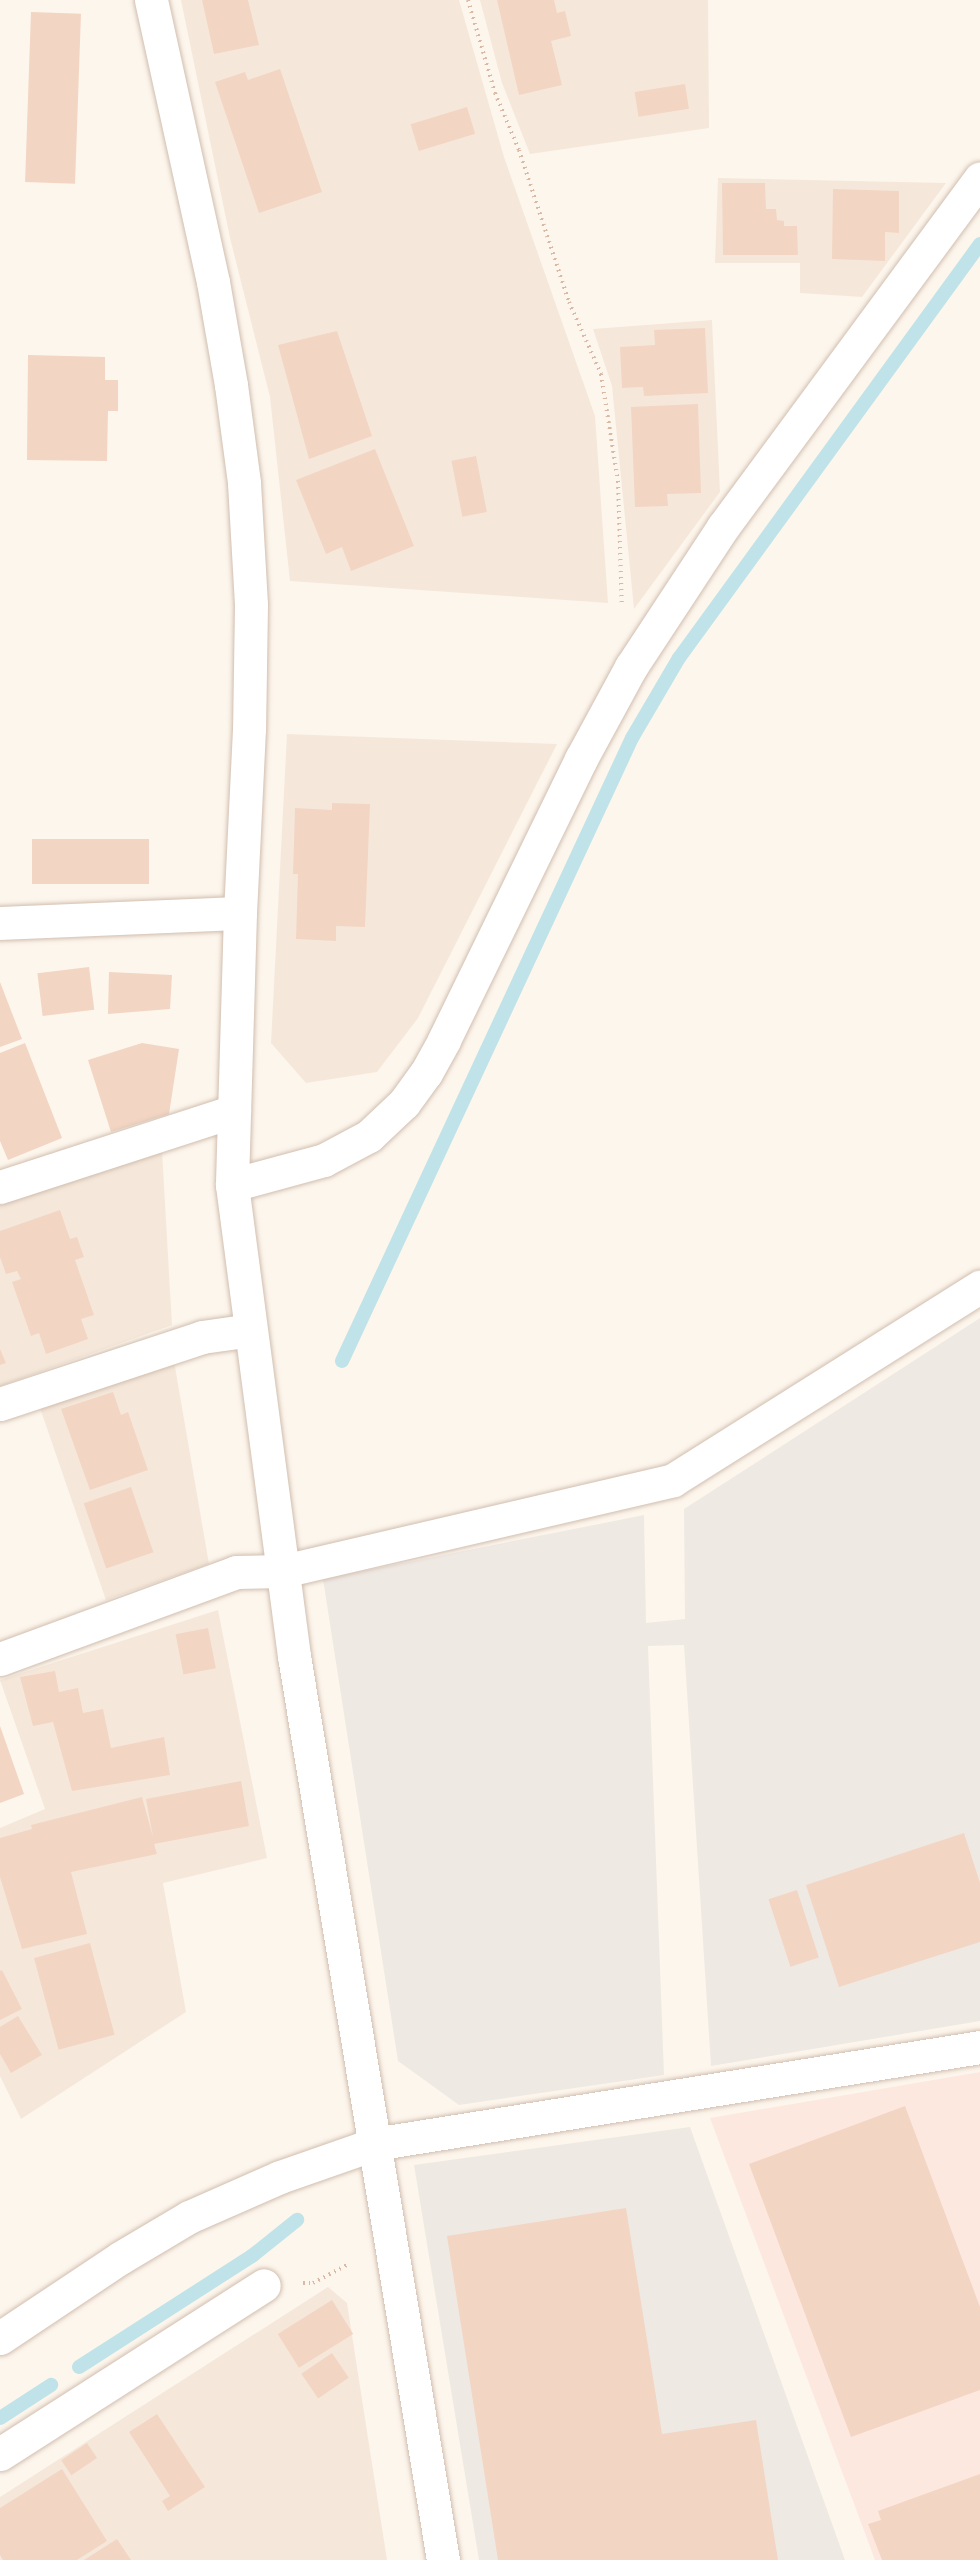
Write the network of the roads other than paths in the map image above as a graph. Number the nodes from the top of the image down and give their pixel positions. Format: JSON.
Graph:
{"nodes":[{"id":1,"x":151,"y":0,"type":"edge"},
{"id":2,"x":980,"y":179,"type":"edge"},
{"id":3,"x":240,"y":914,"type":"junction"},
{"id":4,"x":0,"y":923,"type":"edge"},
{"id":5,"x":234,"y":1112,"type":"junction"},
{"id":6,"x":232,"y":1185,"type":"junction"},
{"id":7,"x":0,"y":1187,"type":"edge"},
{"id":8,"x":980,"y":1287,"type":"edge"},
{"id":9,"x":251,"y":1330,"type":"junction"},
{"id":10,"x":0,"y":1404,"type":"edge"},
{"id":11,"x":283,"y":1571,"type":"junction"},
{"id":12,"x":0,"y":1659,"type":"edge"},
{"id":13,"x":980,"y":2047,"type":"edge"},
{"id":14,"x":374,"y":2144,"type":"junction"},
{"id":15,"x":264,"y":2285,"type":"road end"},
{"id":16,"x":0,"y":2338,"type":"edge"},
{"id":17,"x":0,"y":2454,"type":"edge"},
{"id":18,"x":443,"y":2560,"type":"edge"}],
"edges":[{"from":1,"to":3,"type":"street"},
{"from":2,"to":6,"type":"street"},
{"from":3,"to":4,"type":"street"},
{"from":3,"to":5,"type":"street"},
{"from":5,"to":6,"type":"street"},
{"from":5,"to":7,"type":"street"},
{"from":6,"to":9,"type":"street"},
{"from":8,"to":11,"type":"street"},
{"from":9,"to":10,"type":"street"},
{"from":9,"to":11,"type":"street"},
{"from":11,"to":12,"type":"street"},
{"from":11,"to":14,"type":"street"},
{"from":13,"to":14,"type":"street"},
{"from":14,"to":16,"type":"street"},
{"from":14,"to":18,"type":"street"},
{"from":15,"to":17,"type":"street"}]}
